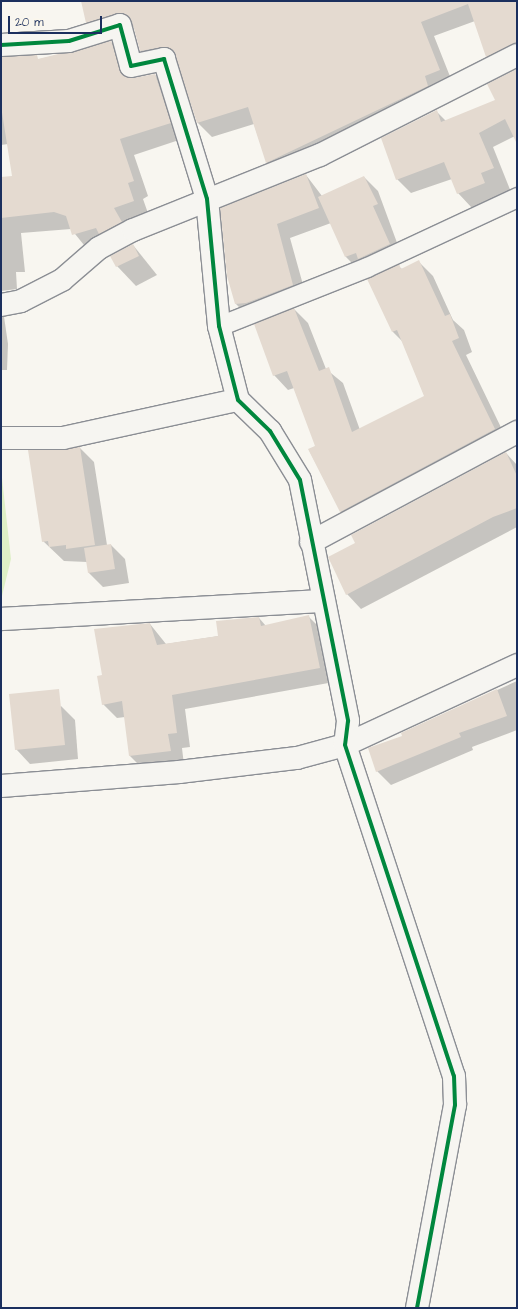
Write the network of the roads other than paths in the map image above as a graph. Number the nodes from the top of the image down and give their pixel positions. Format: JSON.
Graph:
{"nodes":[{"id":1,"x":1,"y":45,"type":"edge"},
{"id":2,"x":517,"y":54,"type":"edge"},
{"id":3,"x":517,"y":197,"type":"edge"},
{"id":4,"x":207,"y":200,"type":"junction"},
{"id":5,"x":1,"y":305,"type":"edge"},
{"id":6,"x":219,"y":326,"type":"junction"},
{"id":7,"x":238,"y":400,"type":"junction"},
{"id":8,"x":517,"y":432,"type":"edge"},
{"id":9,"x":1,"y":438,"type":"edge"},
{"id":10,"x":311,"y":542,"type":"junction"},
{"id":11,"x":323,"y":601,"type":"junction"},
{"id":12,"x":1,"y":619,"type":"edge"},
{"id":13,"x":517,"y":665,"type":"edge"},
{"id":14,"x":345,"y":745,"type":"junction"},
{"id":15,"x":1,"y":786,"type":"edge"},
{"id":16,"x":418,"y":1308,"type":"edge"}],
"edges":[{"from":1,"to":4,"type":"street"},
{"from":2,"to":4,"type":"street"},
{"from":3,"to":6,"type":"lane"},
{"from":4,"to":5,"type":"street"},
{"from":4,"to":6,"type":"street"},
{"from":6,"to":7,"type":"street"},
{"from":7,"to":9,"type":"street"},
{"from":7,"to":10,"type":"street"},
{"from":8,"to":10,"type":"street"},
{"from":10,"to":11,"type":"street"},
{"from":11,"to":12,"type":"street"},
{"from":11,"to":14,"type":"street"},
{"from":13,"to":14,"type":"street"},
{"from":14,"to":15,"type":"street"},
{"from":14,"to":16,"type":"street"}]}
